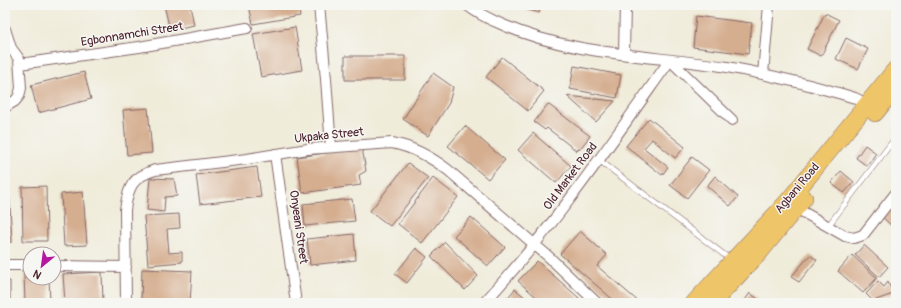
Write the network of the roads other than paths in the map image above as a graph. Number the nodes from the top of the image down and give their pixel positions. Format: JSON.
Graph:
{"nodes":[{"id":1,"x":319,"y":5,"type":"edge"},
{"id":2,"x":467,"y":5,"type":"edge"},
{"id":3,"x":625,"y":5,"type":"edge"},
{"id":4,"x":769,"y":5,"type":"edge"},
{"id":5,"x":247,"y":28,"type":"dead end"},
{"id":6,"x":5,"y":30,"type":"edge"},
{"id":7,"x":624,"y":54,"type":"junction"},
{"id":8,"x":670,"y":60,"type":"junction"},
{"id":9,"x":20,"y":64,"type":"junction"},
{"id":10,"x":896,"y":68,"type":"edge"},
{"id":11,"x":763,"y":74,"type":"junction"},
{"id":12,"x":896,"y":88,"type":"edge"},
{"id":13,"x":872,"y":107,"type":"junction"},
{"id":14,"x":5,"y":108,"type":"edge"},
{"id":15,"x":732,"y":120,"type":"dead end"},
{"id":16,"x":896,"y":137,"type":"edge"},
{"id":17,"x":331,"y":147,"type":"junction"},
{"id":18,"x":275,"y":154,"type":"junction"},
{"id":19,"x":599,"y":160,"type":"junction"},
{"id":20,"x":896,"y":193,"type":"edge"},
{"id":21,"x":792,"y":204,"type":"junction"},
{"id":22,"x":828,"y":226,"type":"junction"},
{"id":23,"x":534,"y":245,"type":"junction"},
{"id":24,"x":732,"y":261,"type":"junction"},
{"id":25,"x":5,"y":265,"type":"edge"},
{"id":26,"x":22,"y":265,"type":"edge"},
{"id":27,"x":62,"y":266,"type":"edge"},
{"id":28,"x":126,"y":267,"type":"junction"},
{"id":29,"x":126,"y":303,"type":"edge"},
{"id":30,"x":296,"y":303,"type":"edge"},
{"id":31,"x":484,"y":303,"type":"edge"},
{"id":32,"x":596,"y":303,"type":"edge"},
{"id":33,"x":694,"y":303,"type":"edge"},
{"id":34,"x":712,"y":303,"type":"edge"}],
"edges":[{"from":1,"to":17,"type":"street"},
{"from":2,"to":7,"type":"street"},
{"from":3,"to":7,"type":"street"},
{"from":4,"to":11,"type":"street"},
{"from":5,"to":9,"type":"street","name":"Egbonnamchi Street"},
{"from":6,"to":9,"type":"street"},
{"from":7,"to":8,"type":"street"},
{"from":8,"to":11,"type":"street"},
{"from":8,"to":15,"type":"street"},
{"from":8,"to":19,"type":"street","name":"Old Market Road"},
{"from":9,"to":14,"type":"street"},
{"from":10,"to":13,"type":"main road","name":"Agbani Road"},
{"from":11,"to":13,"type":"street"},
{"from":12,"to":13,"type":"main road","name":"Agbani Road"},
{"from":13,"to":21,"type":"main road","name":"Agbani Road"},
{"from":16,"to":22,"type":"lane"},
{"from":17,"to":18,"type":"street","name":"Ukpaka Street"},
{"from":17,"to":23,"type":"street","name":"Ukpaka Street"},
{"from":18,"to":28,"type":"street","name":"Ukpaka Street"},
{"from":18,"to":30,"type":"street","name":"Onyeani Street"},
{"from":19,"to":23,"type":"street","name":"Old Market Road"},
{"from":19,"to":24,"type":"lane"},
{"from":20,"to":22,"type":"street"},
{"from":21,"to":22,"type":"street"},
{"from":21,"to":24,"type":"main road","name":"Agbani Road"},
{"from":21,"to":34,"type":"main road","name":"Agbani Road"},
{"from":23,"to":31,"type":"street","name":"Old Market Road"},
{"from":23,"to":32,"type":"street","name":"Ukpaka Street"},
{"from":24,"to":33,"type":"main road","name":"Agbani Road"},
{"from":25,"to":26,"type":"street"},
{"from":27,"to":28,"type":"street"},
{"from":28,"to":29,"type":"street","name":"Ukpaka Street"}]}
